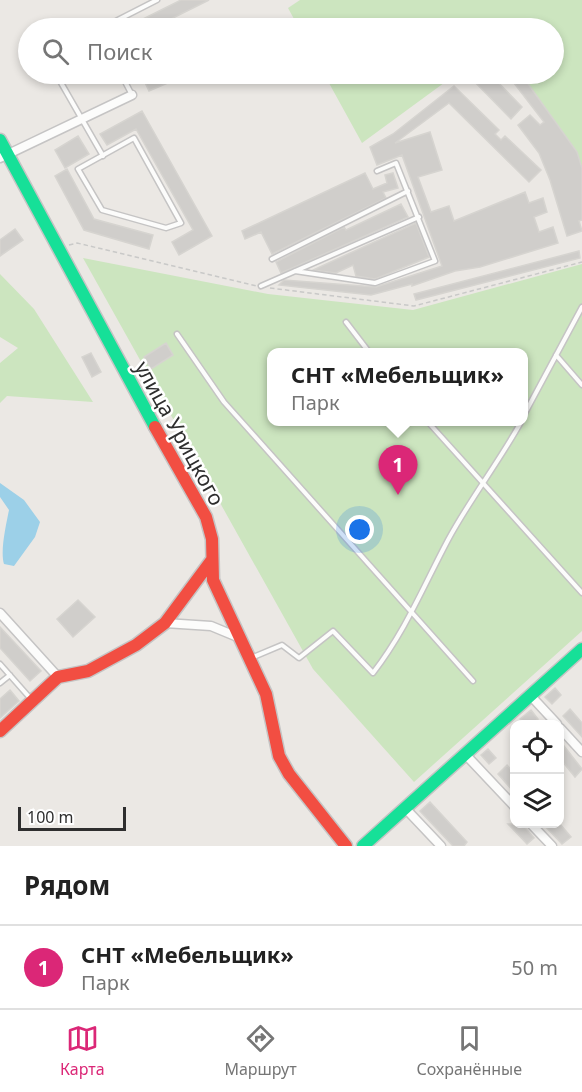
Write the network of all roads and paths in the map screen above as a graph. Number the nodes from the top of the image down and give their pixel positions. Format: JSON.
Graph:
{"nodes":[{"id":1,"x":157,"y":0,"type":"edge"},
{"id":2,"x":122,"y":18,"type":"edge"},
{"id":3,"x":61,"y":84,"type":"edge"},
{"id":4,"x":126,"y":84,"type":"edge"},
{"id":5,"x":132,"y":95,"type":"joint"},
{"id":6,"x":80,"y":120,"type":"junction"},
{"id":7,"x":0,"y":140,"type":"edge"},
{"id":8,"x":4,"y":156,"type":"edge"},
{"id":9,"x":103,"y":156,"type":"junction"},
{"id":10,"x":377,"y":171,"type":"dead end"},
{"id":11,"x":408,"y":191,"type":"junction"},
{"id":12,"x":419,"y":217,"type":"junction"},
{"id":13,"x":272,"y":259,"type":"dead end"},
{"id":14,"x":295,"y":271,"type":"junction"},
{"id":15,"x":261,"y":286,"type":"dead end"},
{"id":16,"x":582,"y":307,"type":"edge"},
{"id":17,"x":346,"y":322,"type":"dead end"},
{"id":18,"x":177,"y":334,"type":"dead end"},
{"id":19,"x":366,"y":348,"type":"edge"},
{"id":20,"x":556,"y":356,"type":"junction"},
{"id":21,"x":582,"y":385,"type":"edge"},
{"id":22,"x":528,"y":408,"type":"edge"},
{"id":23,"x":432,"y":426,"type":"edge"},
{"id":24,"x":519,"y":426,"type":"edge"},
{"id":25,"x":484,"y":483,"type":"junction"},
{"id":26,"x":211,"y":561,"type":"junction"},
{"id":27,"x":582,"y":593,"type":"edge"},
{"id":28,"x":0,"y":613,"type":"edge"},
{"id":29,"x":412,"y":613,"type":"junction"},
{"id":30,"x":165,"y":623,"type":"junction"},
{"id":31,"x":243,"y":639,"type":"junction"},
{"id":32,"x":582,"y":649,"type":"edge"},
{"id":33,"x":250,"y":658,"type":"junction"},
{"id":34,"x":0,"y":664,"type":"edge"},
{"id":35,"x":10,"y":675,"type":"junction"},
{"id":36,"x":58,"y":677,"type":"junction"},
{"id":37,"x":473,"y":681,"type":"dead end"},
{"id":38,"x":0,"y":684,"type":"edge"},
{"id":39,"x":530,"y":695,"type":"junction"},
{"id":40,"x":33,"y":700,"type":"junction"},
{"id":41,"x":553,"y":720,"type":"edge"},
{"id":42,"x":0,"y":730,"type":"edge"},
{"id":43,"x":564,"y":732,"type":"edge"},
{"id":44,"x":582,"y":752,"type":"edge"},
{"id":45,"x":465,"y":754,"type":"junction"},
{"id":46,"x":510,"y":802,"type":"edge"},
{"id":47,"x":405,"y":808,"type":"junction"},
{"id":48,"x":535,"y":828,"type":"edge"},
{"id":49,"x":346,"y":846,"type":"edge"},
{"id":50,"x":363,"y":846,"type":"edge"},
{"id":51,"x":441,"y":846,"type":"edge"},
{"id":52,"x":552,"y":846,"type":"edge"}],
"edges":[{"from":1,"to":2,"type":"lane"},
{"from":3,"to":6,"type":"lane"},
{"from":4,"to":5,"type":"lane"},
{"from":5,"to":6,"type":"street"},
{"from":6,"to":8,"type":"street"},
{"from":6,"to":9,"type":"lane"},
{"from":7,"to":8,"type":"street","name":"улица Урицкого"},
{"from":8,"to":26,"type":"street","name":"улица Урицкого"},
{"from":9,"to":9,"type":"lane"},
{"from":10,"to":11,"type":"lane"},
{"from":11,"to":12,"type":"lane"},
{"from":11,"to":13,"type":"lane"},
{"from":12,"to":14,"type":"lane"},
{"from":12,"to":14,"type":"lane"},
{"from":14,"to":15,"type":"lane"},
{"from":16,"to":20,"type":"lane"},
{"from":17,"to":19,"type":"lane"},
{"from":18,"to":29,"type":"lane"},
{"from":20,"to":21,"type":"lane"},
{"from":20,"to":22,"type":"lane"},
{"from":23,"to":25,"type":"lane"},
{"from":24,"to":25,"type":"lane"},
{"from":25,"to":27,"type":"lane"},
{"from":25,"to":29,"type":"lane"},
{"from":26,"to":30,"type":"street"},
{"from":26,"to":31,"type":"street","name":"улица Урицкого"},
{"from":28,"to":36,"type":"street"},
{"from":29,"to":33,"type":"lane"},
{"from":29,"to":37,"type":"lane"},
{"from":30,"to":31,"type":"street"},
{"from":30,"to":36,"type":"street"},
{"from":31,"to":33,"type":"street","name":"улица Урицкого"},
{"from":32,"to":39,"type":"street"},
{"from":33,"to":49,"type":"street","name":"улица Урицкого"},
{"from":34,"to":35,"type":"lane"},
{"from":35,"to":38,"type":"lane"},
{"from":35,"to":40,"type":"lane"},
{"from":36,"to":40,"type":"street"},
{"from":39,"to":41,"type":"street"},
{"from":39,"to":45,"type":"street"},
{"from":40,"to":42,"type":"street"},
{"from":43,"to":44,"type":"street"},
{"from":45,"to":46,"type":"street"},
{"from":45,"to":47,"type":"street"},
{"from":47,"to":50,"type":"street"},
{"from":47,"to":51,"type":"street"},
{"from":48,"to":52,"type":"street"}]}
